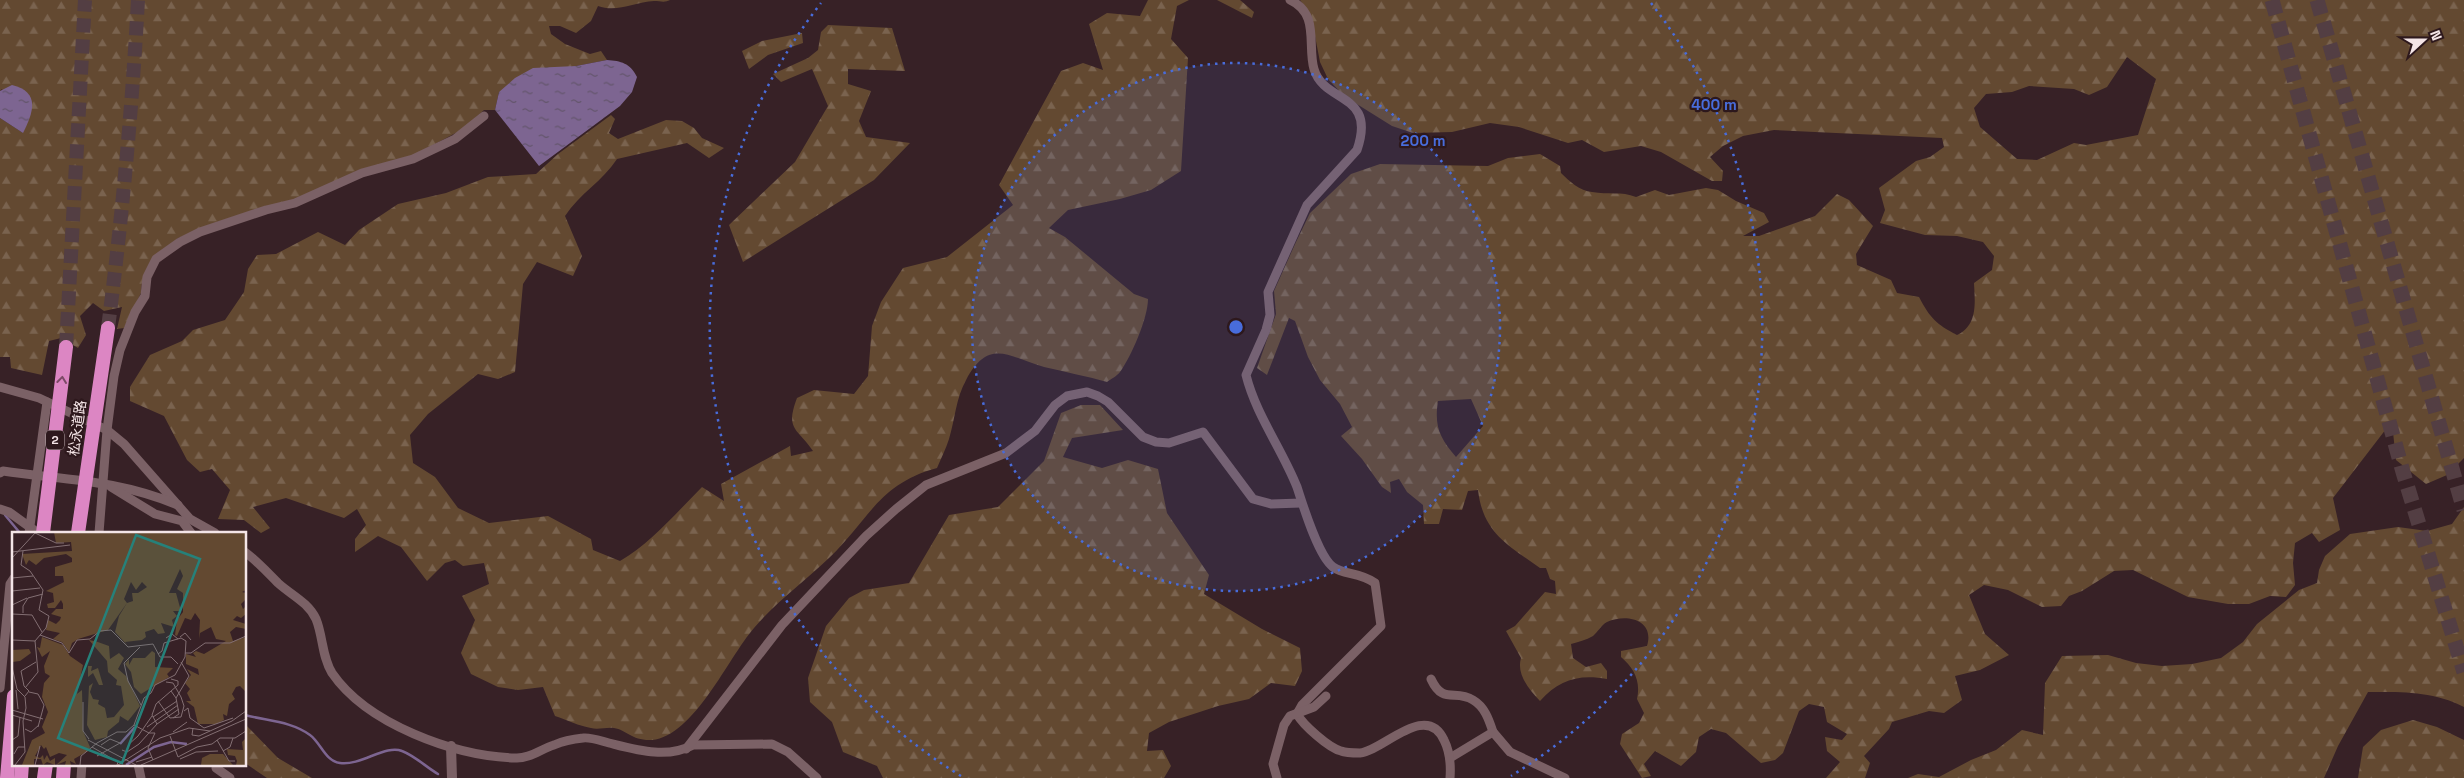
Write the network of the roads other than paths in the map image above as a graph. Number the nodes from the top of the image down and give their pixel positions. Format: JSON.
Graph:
{"nodes":[{"id":1,"x":1290,"y":0,"type":"edge"},
{"id":2,"x":484,"y":116,"type":"dead end"},
{"id":3,"x":108,"y":328,"type":"tunnel mouth"},
{"id":4,"x":66,"y":346,"type":"tunnel mouth"},
{"id":5,"x":0,"y":386,"type":"edge"},
{"id":6,"x":47,"y":402,"type":"junction"},
{"id":7,"x":107,"y":430,"type":"junction"},
{"id":8,"x":91,"y":444,"type":"junction"},
{"id":9,"x":0,"y":473,"type":"edge"},
{"id":10,"x":36,"y":476,"type":"junction"},
{"id":11,"x":103,"y":482,"type":"junction"},
{"id":12,"x":1301,"y":503,"type":"junction"},
{"id":13,"x":178,"y":505,"type":"junction"},
{"id":14,"x":0,"y":509,"type":"edge"},
{"id":15,"x":29,"y":530,"type":"edge"},
{"id":16,"x":43,"y":532,"type":"edge"},
{"id":17,"x":78,"y":532,"type":"edge"},
{"id":18,"x":85,"y":532,"type":"edge"},
{"id":19,"x":99,"y":532,"type":"edge"},
{"id":20,"x":190,"y":532,"type":"edge"},
{"id":21,"x":213,"y":532,"type":"edge"},
{"id":22,"x":246,"y":553,"type":"edge"},
{"id":23,"x":12,"y":581,"type":"edge"},
{"id":24,"x":1431,"y":678,"type":"dead end"},
{"id":25,"x":0,"y":688,"type":"edge"},
{"id":26,"x":1326,"y":696,"type":"dead end"},
{"id":27,"x":1297,"y":714,"type":"junction"},
{"id":28,"x":12,"y":716,"type":"edge"},
{"id":29,"x":1493,"y":732,"type":"junction"},
{"id":30,"x":450,"y":746,"type":"junction"},
{"id":31,"x":686,"y":749,"type":"junction"},
{"id":32,"x":1450,"y":758,"type":"junction"},
{"id":33,"x":0,"y":766,"type":"edge"},
{"id":34,"x":216,"y":768,"type":"dead end"},
{"id":35,"x":7,"y":778,"type":"edge"},
{"id":36,"x":20,"y":778,"type":"edge"},
{"id":37,"x":230,"y":778,"type":"edge"},
{"id":38,"x":452,"y":778,"type":"edge"},
{"id":39,"x":818,"y":778,"type":"edge"},
{"id":40,"x":1277,"y":778,"type":"edge"},
{"id":41,"x":1450,"y":778,"type":"edge"},
{"id":42,"x":1565,"y":778,"type":"edge"}],
"edges":[{"from":1,"to":12,"type":"street"},
{"from":2,"to":7,"type":"street"},
{"from":3,"to":8,"type":"highway","name":"松永道路"},
{"from":16,"to":4,"type":"highway","name":"松永道路","number":"2","one_way":true},
{"from":5,"to":6,"type":"street"},
{"from":6,"to":7,"type":"street"},
{"from":6,"to":10,"type":"street"},
{"from":7,"to":11,"type":"street"},
{"from":7,"to":13,"type":"street"},
{"from":8,"to":17,"type":"highway","name":"松永道路"},
{"from":8,"to":18,"type":"highway"},
{"from":9,"to":10,"type":"street"},
{"from":10,"to":11,"type":"street"},
{"from":10,"to":15,"type":"street"},
{"from":11,"to":13,"type":"street"},
{"from":11,"to":19,"type":"street"},
{"from":11,"to":20,"type":"street"},
{"from":12,"to":27,"type":"street"},
{"from":12,"to":31,"type":"street"},
{"from":13,"to":21,"type":"street"},
{"from":14,"to":15,"type":"street"},
{"from":22,"to":30,"type":"street"},
{"from":23,"to":25,"type":"street"},
{"from":24,"to":29,"type":"street"},
{"from":26,"to":27,"type":"street"},
{"from":27,"to":32,"type":"street"},
{"from":27,"to":40,"type":"street"},
{"from":28,"to":35,"type":"highway"},
{"from":29,"to":32,"type":"street"},
{"from":29,"to":42,"type":"street"},
{"from":30,"to":31,"type":"street"},
{"from":30,"to":38,"type":"street"},
{"from":31,"to":39,"type":"street"},
{"from":32,"to":41,"type":"street"},
{"from":33,"to":36,"type":"street"},
{"from":34,"to":37,"type":"street"}]}
